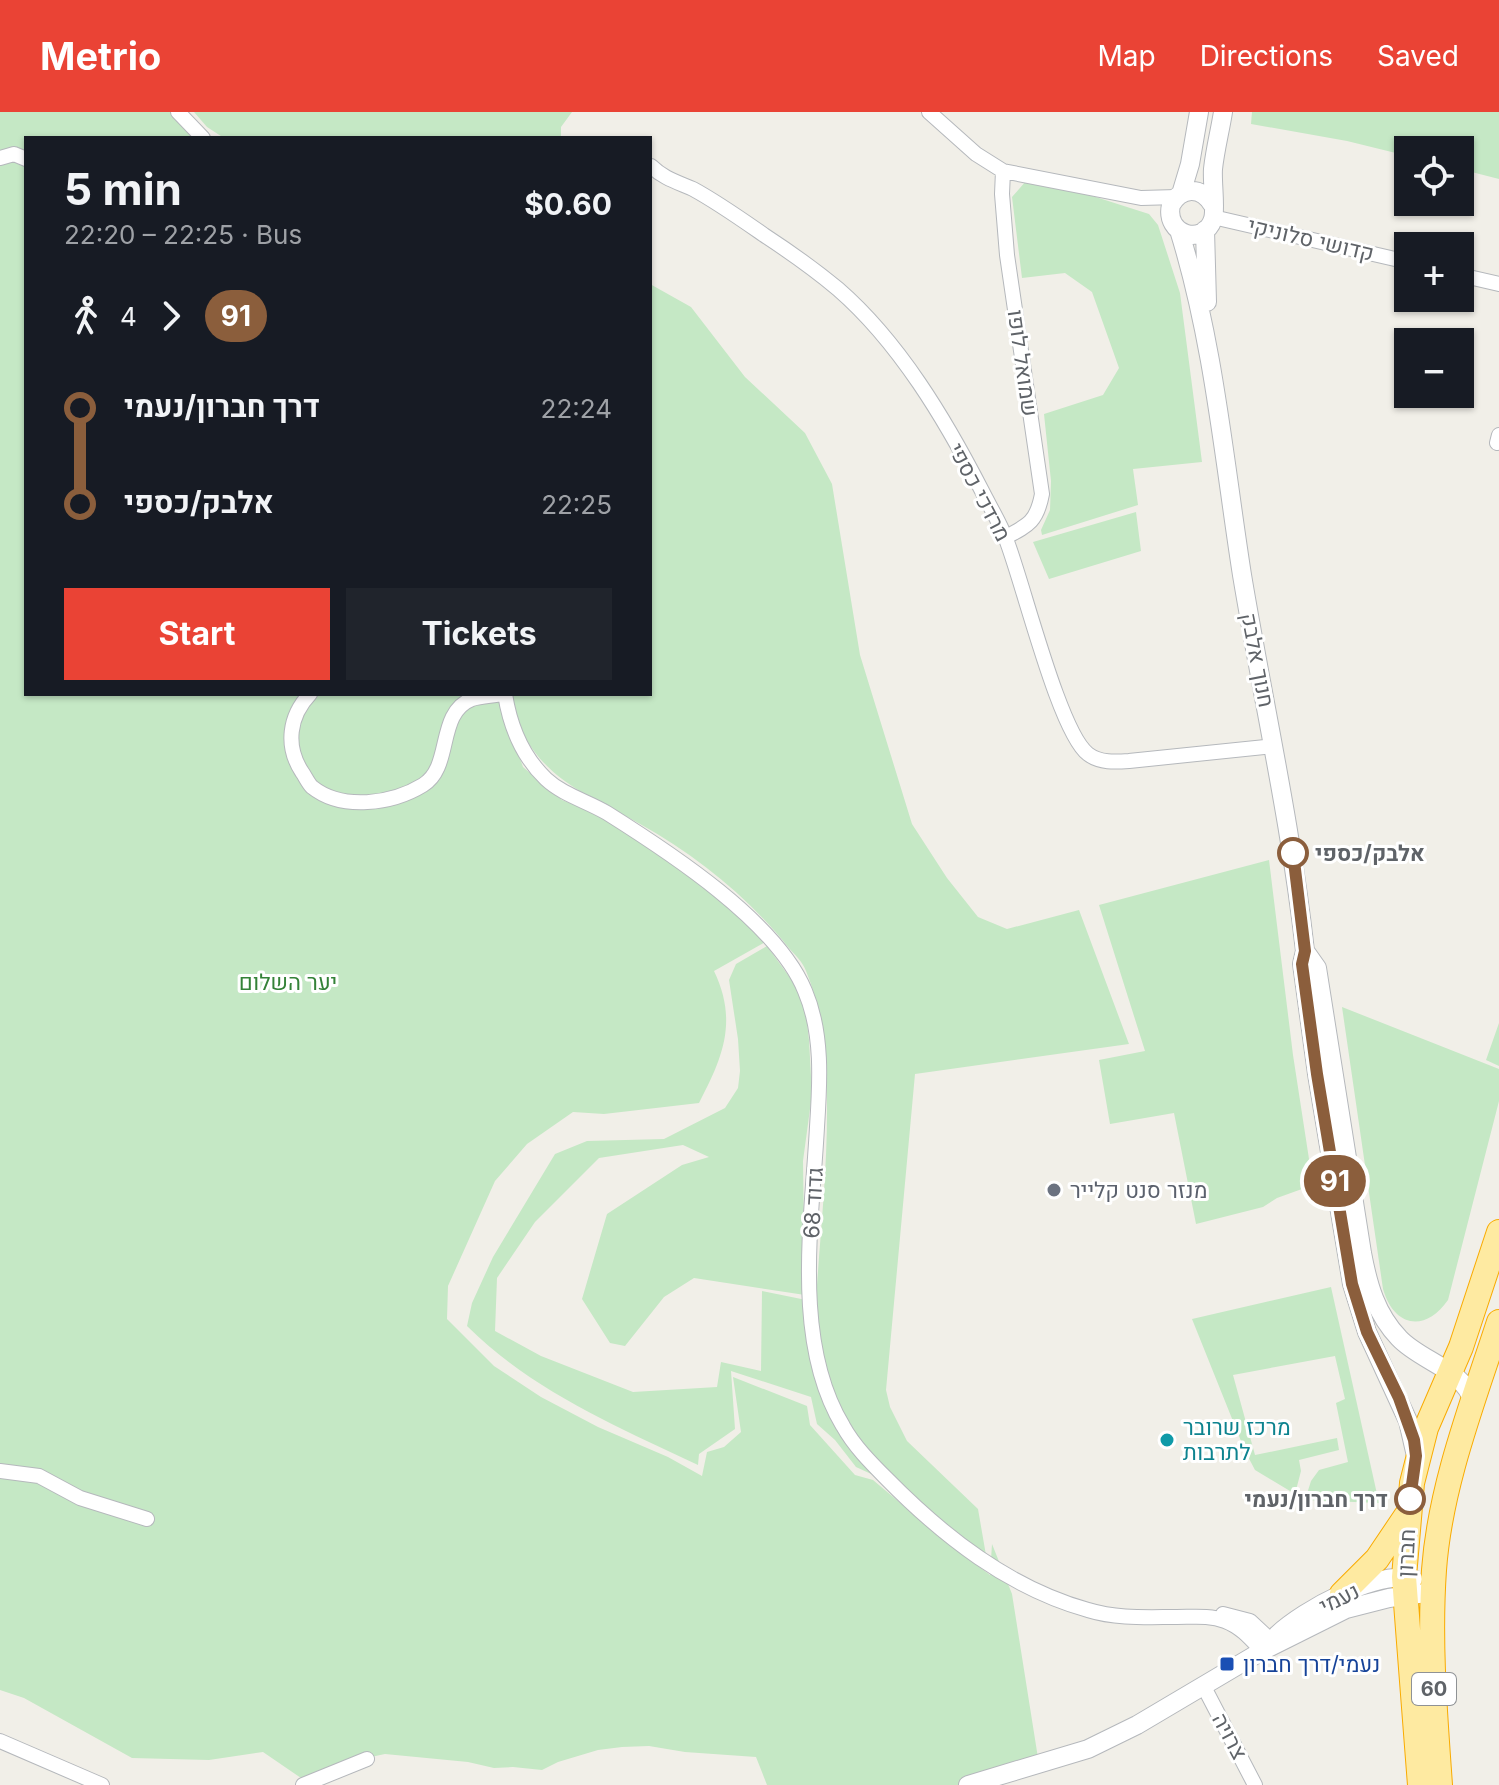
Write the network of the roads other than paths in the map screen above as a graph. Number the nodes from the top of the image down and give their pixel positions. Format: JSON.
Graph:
{"nodes":[{"id":1,"x":178,"y":112,"type":"edge"},
{"id":2,"x":929,"y":112,"type":"edge"},
{"id":3,"x":1199,"y":112,"type":"edge"},
{"id":4,"x":1223,"y":112,"type":"edge"},
{"id":5,"x":201,"y":136,"type":"edge"},
{"id":6,"x":0,"y":158,"type":"edge"},
{"id":7,"x":24,"y":158,"type":"edge"},
{"id":8,"x":652,"y":167,"type":"edge"},
{"id":9,"x":1003,"y":171,"type":"junction"},
{"id":10,"x":1179,"y":195,"type":"junction"},
{"id":11,"x":1141,"y":198,"type":"junction"},
{"id":12,"x":1210,"y":217,"type":"junction"},
{"id":13,"x":1174,"y":223,"type":"junction"},
{"id":14,"x":1394,"y":259,"type":"edge"},
{"id":15,"x":1474,"y":278,"type":"edge"},
{"id":16,"x":1499,"y":284,"type":"edge"},
{"id":17,"x":1212,"y":369,"type":"junction"},
{"id":18,"x":1006,"y":537,"type":"junction"},
{"id":19,"x":309,"y":696,"type":"edge"},
{"id":20,"x":492,"y":696,"type":"edge"},
{"id":21,"x":504,"y":696,"type":"edge"},
{"id":22,"x":1274,"y":746,"type":"junction"},
{"id":23,"x":1305,"y":951,"type":"junction"},
{"id":24,"x":1499,"y":1232,"type":"edge"},
{"id":25,"x":1499,"y":1322,"type":"edge"},
{"id":26,"x":1450,"y":1374,"type":"junction"},
{"id":27,"x":1473,"y":1402,"type":"junction"},
{"id":28,"x":1416,"y":1456,"type":"junction"},
{"id":29,"x":0,"y":1471,"type":"edge"},
{"id":30,"x":1409,"y":1510,"type":"junction"},
{"id":31,"x":147,"y":1519,"type":"dead end"},
{"id":32,"x":1405,"y":1586,"type":"junction"},
{"id":33,"x":1433,"y":1592,"type":"junction"},
{"id":34,"x":1342,"y":1594,"type":"junction"},
{"id":35,"x":1270,"y":1645,"type":"junction"},
{"id":36,"x":1204,"y":1687,"type":"junction"},
{"id":37,"x":0,"y":1741,"type":"edge"},
{"id":38,"x":367,"y":1759,"type":"dead end"},
{"id":39,"x":102,"y":1785,"type":"edge"},
{"id":40,"x":303,"y":1785,"type":"edge"},
{"id":41,"x":968,"y":1785,"type":"edge"},
{"id":42,"x":1255,"y":1785,"type":"edge"},
{"id":43,"x":1420,"y":1785,"type":"edge"},
{"id":44,"x":1440,"y":1785,"type":"edge"}],
"edges":[{"from":1,"to":5,"type":"street"},
{"from":2,"to":9,"type":"street"},
{"from":3,"to":10,"type":"street"},
{"from":4,"to":12,"type":"street","name":"חנוך אלבק"},
{"from":6,"to":7,"type":"street"},
{"from":8,"to":18,"type":"street","name":"מרדכי כספי"},
{"from":9,"to":11,"type":"street"},
{"from":9,"to":18,"type":"street","name":"שמואל לופו"},
{"from":10,"to":11,"type":"street"},
{"from":10,"to":12,"type":"street"},
{"from":10,"to":13,"type":"street"},
{"from":11,"to":13,"type":"street"},
{"from":12,"to":13,"type":"street"},
{"from":12,"to":14,"type":"street","name":"קדושי סלוניקי"},
{"from":12,"to":17,"type":"street","name":"חנוך אלבק"},
{"from":13,"to":17,"type":"street","name":"חנוך אלבק"},
{"from":15,"to":16,"type":"street"},
{"from":17,"to":22,"type":"street","name":"חנוך אלבק"},
{"from":18,"to":22,"type":"street","name":"מרדכי כספי"},
{"from":19,"to":20,"type":"street"},
{"from":21,"to":35,"type":"street","name":"גדוד 68"},
{"from":22,"to":23,"type":"street","name":"חנוך אלבק"},
{"from":23,"to":26,"type":"street","name":"חנוך אלבק"},
{"from":23,"to":28,"type":"street","name":"חנוך אלבק"},
{"from":24,"to":26,"type":"highway","number":"60"},
{"from":25,"to":27,"type":"highway","number":"60"},
{"from":26,"to":27,"type":"street","name":"חנוך אלבק"},
{"from":26,"to":28,"type":"highway","name":"חברון","number":"60"},
{"from":27,"to":33,"type":"highway","name":"חברון","number":"60"},
{"from":28,"to":30,"type":"highway","name":"חברון","number":"60"},
{"from":29,"to":31,"type":"street"},
{"from":30,"to":32,"type":"highway","name":"חברון","number":"60"},
{"from":30,"to":34,"type":"highway"},
{"from":32,"to":33,"type":"street"},
{"from":32,"to":34,"type":"street","name":"נעמי"},
{"from":32,"to":35,"type":"street","name":"נעמי"},
{"from":32,"to":43,"type":"highway","number":"60"},
{"from":33,"to":44,"type":"highway","number":"60"},
{"from":34,"to":35,"type":"street","name":"נעמי"},
{"from":35,"to":36,"type":"street","name":"נעמי"},
{"from":36,"to":41,"type":"street","name":"נעמי"},
{"from":36,"to":42,"type":"street","name":"צרויה"},
{"from":37,"to":39,"type":"street"},
{"from":38,"to":40,"type":"street"}]}
